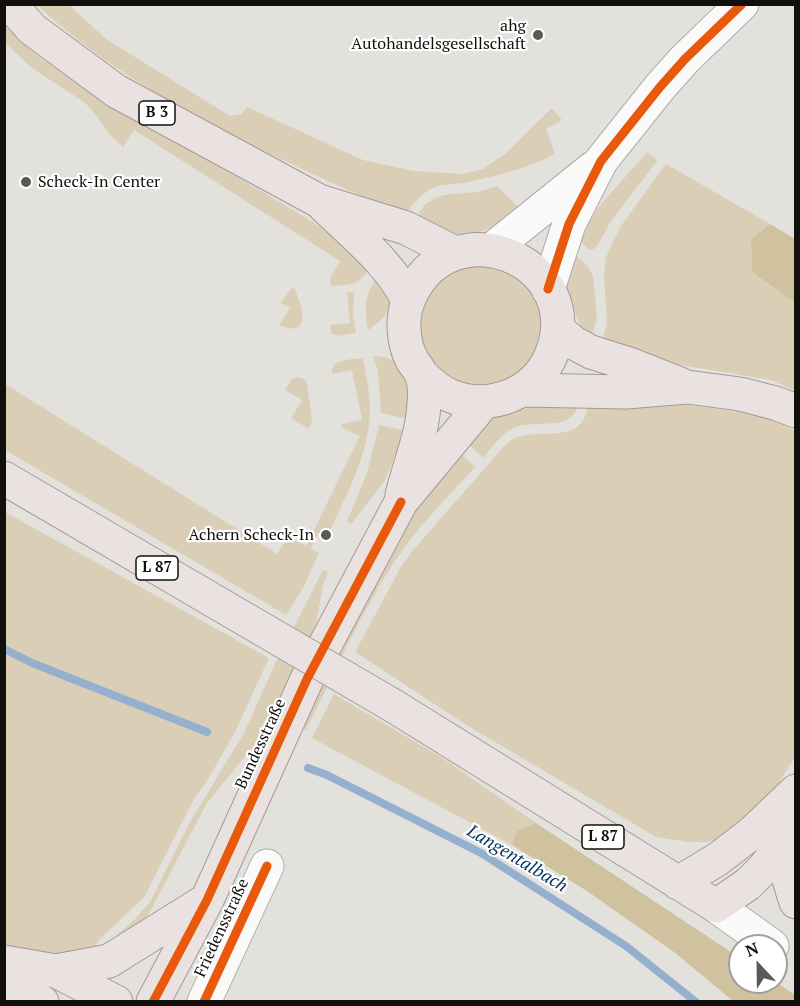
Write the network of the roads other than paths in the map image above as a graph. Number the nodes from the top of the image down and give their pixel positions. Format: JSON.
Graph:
{"nodes":[{"id":1,"x":10,"y":4,"type":"edge"},
{"id":2,"x":742,"y":4,"type":"edge"},
{"id":3,"x":601,"y":161,"type":"junction"},
{"id":4,"x":319,"y":201,"type":"junction"},
{"id":5,"x":491,"y":250,"type":"junction"},
{"id":6,"x":455,"y":253,"type":"junction"},
{"id":7,"x":548,"y":289,"type":"junction"},
{"id":8,"x":408,"y":300,"type":"junction"},
{"id":9,"x":558,"y":330,"type":"junction"},
{"id":10,"x":422,"y":375,"type":"junction"},
{"id":11,"x":687,"y":387,"type":"junction"},
{"id":12,"x":523,"y":390,"type":"junction"},
{"id":13,"x":484,"y":402,"type":"junction"},
{"id":14,"x":795,"y":411,"type":"edge"},
{"id":15,"x":4,"y":478,"type":"edge"},
{"id":16,"x":401,"y":502,"type":"junction"},
{"id":17,"x":794,"y":793,"type":"edge"},
{"id":18,"x":783,"y":843,"type":"junction"},
{"id":19,"x":267,"y":866,"type":"dead end"},
{"id":20,"x":678,"y":883,"type":"junction"},
{"id":21,"x":207,"y":900,"type":"junction"},
{"id":22,"x":795,"y":902,"type":"edge"},
{"id":23,"x":716,"y":906,"type":"junction"},
{"id":24,"x":755,"y":934,"type":"edge"},
{"id":25,"x":4,"y":962,"type":"edge"},
{"id":26,"x":56,"y":971,"type":"junction"},
{"id":27,"x":4,"y":980,"type":"edge"},
{"id":28,"x":42,"y":1002,"type":"edge"},
{"id":29,"x":116,"y":1002,"type":"edge"},
{"id":30,"x":153,"y":1002,"type":"edge"},
{"id":31,"x":204,"y":1002,"type":"edge"}],
"edges":[{"from":1,"to":4,"type":"main road","number":"B 3"},
{"from":2,"to":3,"type":"street"},
{"from":3,"to":5,"type":"street"},
{"from":3,"to":7,"type":"street"},
{"from":4,"to":6,"type":"main road","number":"B 3"},
{"from":4,"to":8,"type":"main road","number":"B 3"},
{"from":5,"to":6,"type":"main road"},
{"from":5,"to":7,"type":"main road"},
{"from":6,"to":8,"type":"main road"},
{"from":7,"to":9,"type":"main road"},
{"from":8,"to":10,"type":"main road"},
{"from":9,"to":11,"type":"main road"},
{"from":9,"to":12,"type":"main road"},
{"from":10,"to":13,"type":"main road"},
{"from":10,"to":16,"type":"main road"},
{"from":11,"to":12,"type":"main road"},
{"from":11,"to":14,"type":"main road"},
{"from":12,"to":13,"type":"main road"},
{"from":13,"to":16,"type":"main road"},
{"from":15,"to":20,"type":"main road","number":"L 87","bridge":true},
{"from":16,"to":21,"type":"main road","name":"Bundesstraße"},
{"from":17,"to":18,"type":"main road"},
{"from":17,"to":20,"type":"main road"},
{"from":18,"to":22,"type":"main road"},
{"from":18,"to":23,"type":"main road"},
{"from":19,"to":31,"type":"street","name":"Friedensstraße"},
{"from":20,"to":23,"type":"main road","number":"L 87"},
{"from":21,"to":26,"type":"main road"},
{"from":21,"to":30,"type":"main road","name":"Bundesstraße"},
{"from":23,"to":24,"type":"street","number":"L 87"},
{"from":25,"to":26,"type":"main road"},
{"from":26,"to":29,"type":"main road"},
{"from":27,"to":28,"type":"main road"}]}
